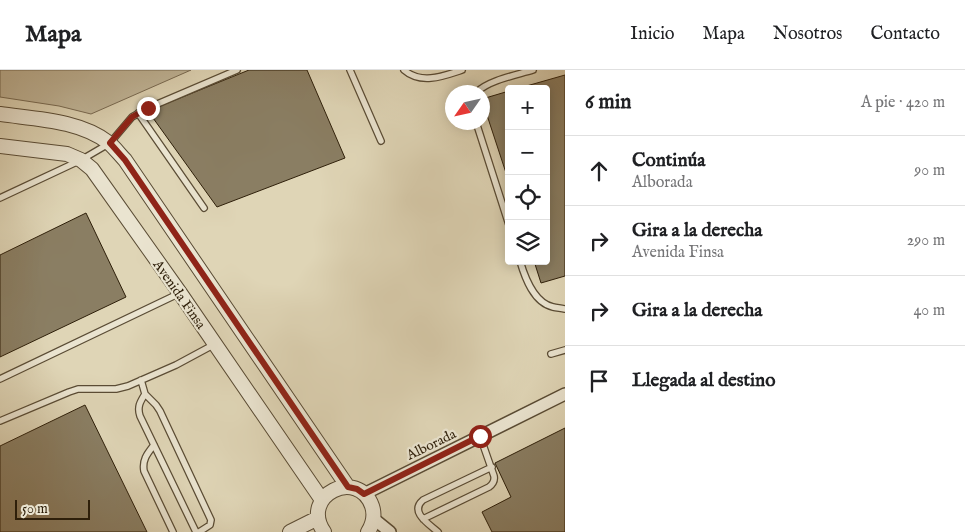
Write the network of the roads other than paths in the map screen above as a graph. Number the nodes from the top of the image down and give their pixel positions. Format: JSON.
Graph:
{"nodes":[{"id":1,"x":237,"y":70,"type":"edge"},
{"id":2,"x":350,"y":70,"type":"edge"},
{"id":3,"x":404,"y":70,"type":"edge"},
{"id":4,"x":462,"y":70,"type":"edge"},
{"id":5,"x":533,"y":70,"type":"edge"},
{"id":6,"x":487,"y":85,"type":"edge"},
{"id":7,"x":138,"y":113,"type":"junction"},
{"id":8,"x":0,"y":114,"type":"edge"},
{"id":9,"x":479,"y":130,"type":"edge"},
{"id":10,"x":381,"y":141,"type":"dead end"},
{"id":11,"x":110,"y":143,"type":"junction"},
{"id":12,"x":0,"y":146,"type":"edge"},
{"id":13,"x":81,"y":160,"type":"junction"},
{"id":14,"x":0,"y":198,"type":"edge"},
{"id":15,"x":204,"y":208,"type":"dead end"},
{"id":16,"x":507,"y":220,"type":"edge"},
{"id":17,"x":521,"y":265,"type":"edge"},
{"id":18,"x":180,"y":293,"type":"junction"},
{"id":19,"x":565,"y":309,"type":"edge"},
{"id":20,"x":215,"y":344,"type":"junction"},
{"id":21,"x":565,"y":350,"type":"edge"},
{"id":22,"x":551,"y":354,"type":"dead end"},
{"id":23,"x":0,"y":379,"type":"edge"},
{"id":24,"x":141,"y":380,"type":"junction"},
{"id":25,"x":146,"y":394,"type":"junction"},
{"id":26,"x":565,"y":394,"type":"edge"},
{"id":27,"x":0,"y":421,"type":"edge"},
{"id":28,"x":480,"y":436,"type":"junction"},
{"id":29,"x":154,"y":445,"type":"junction"},
{"id":30,"x":492,"y":467,"type":"junction"},
{"id":31,"x":348,"y":487,"type":"junction"},
{"id":32,"x":364,"y":494,"type":"junction"},
{"id":33,"x":322,"y":500,"type":"junction"},
{"id":34,"x":318,"y":518,"type":"junction"},
{"id":35,"x":374,"y":519,"type":"junction"},
{"id":36,"x":423,"y":519,"type":"junction"},
{"id":37,"x":173,"y":532,"type":"edge"},
{"id":38,"x":197,"y":532,"type":"edge"},
{"id":39,"x":290,"y":532,"type":"edge"},
{"id":40,"x":324,"y":532,"type":"edge"},
{"id":41,"x":368,"y":532,"type":"edge"},
{"id":42,"x":390,"y":532,"type":"edge"},
{"id":43,"x":438,"y":532,"type":"edge"}],
"edges":[{"from":1,"to":7,"type":"lane"},
{"from":2,"to":10,"type":"lane"},
{"from":3,"to":4,"type":"lane"},
{"from":5,"to":6,"type":"lane"},
{"from":7,"to":11,"type":"lane"},
{"from":7,"to":15,"type":"lane"},
{"from":8,"to":11,"type":"street"},
{"from":9,"to":16,"type":"lane"},
{"from":11,"to":13,"type":"lane"},
{"from":11,"to":31,"type":"street"},
{"from":12,"to":13,"type":"street","name":"Avenida Finsa"},
{"from":13,"to":14,"type":"lane"},
{"from":13,"to":18,"type":"street","name":"Avenida Finsa"},
{"from":17,"to":19,"type":"lane"},
{"from":18,"to":20,"type":"street","name":"Avenida Finsa"},
{"from":18,"to":23,"type":"lane"},
{"from":20,"to":24,"type":"lane"},
{"from":20,"to":33,"type":"street","name":"Avenida Finsa"},
{"from":21,"to":22,"type":"lane"},
{"from":24,"to":25,"type":"lane"},
{"from":24,"to":27,"type":"lane"},
{"from":25,"to":29,"type":"lane"},
{"from":25,"to":38,"type":"lane"},
{"from":26,"to":28,"type":"street","name":"Alborada"},
{"from":28,"to":30,"type":"lane"},
{"from":28,"to":32,"type":"street","name":"Alborada"},
{"from":29,"to":37,"type":"lane"},
{"from":29,"to":38,"type":"lane"},
{"from":30,"to":36,"type":"lane"},
{"from":30,"to":36,"type":"lane"},
{"from":31,"to":32,"type":"street"},
{"from":31,"to":33,"type":"street"},
{"from":32,"to":35,"type":"street"},
{"from":33,"to":34,"type":"street"},
{"from":34,"to":39,"type":"street"},
{"from":34,"to":40,"type":"street"},
{"from":35,"to":41,"type":"street"},
{"from":35,"to":42,"type":"street"},
{"from":36,"to":43,"type":"lane"}]}
